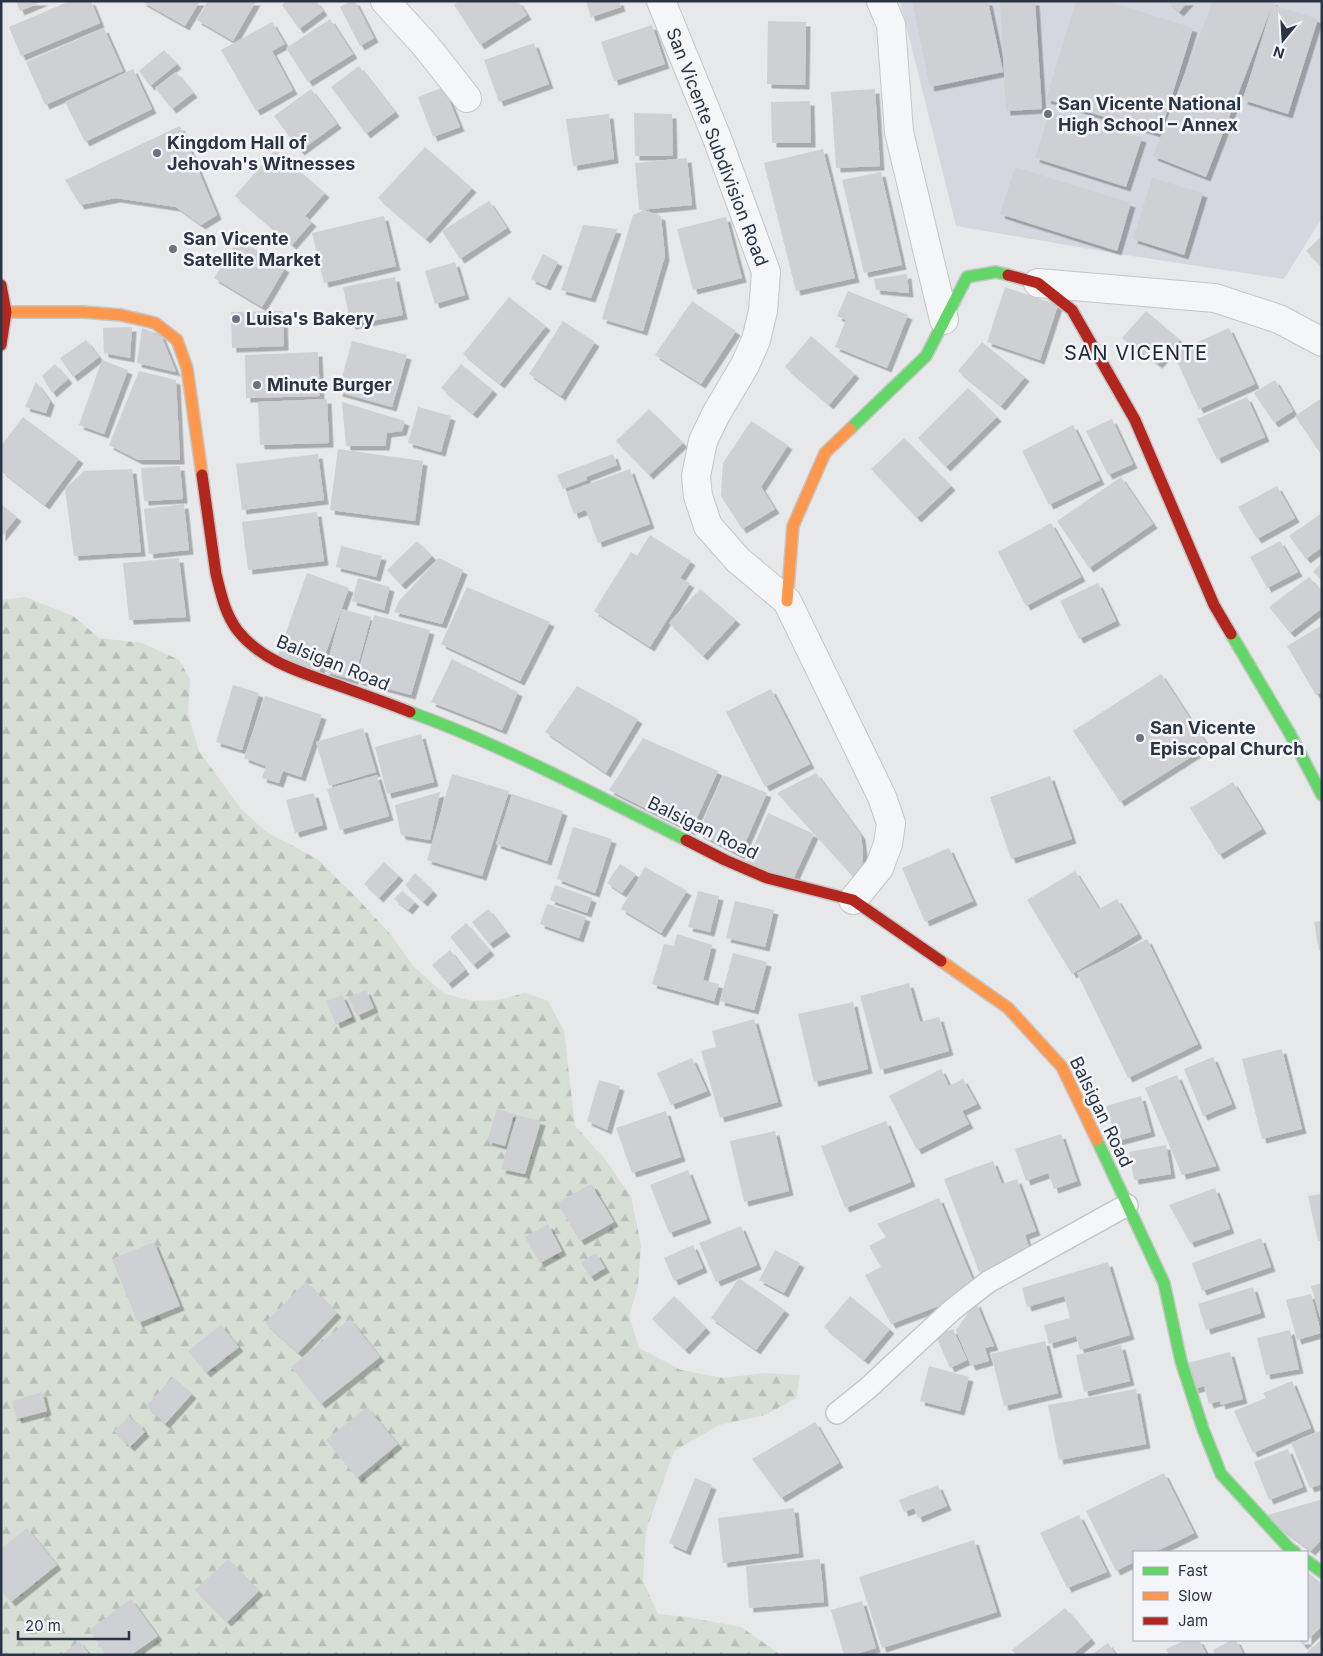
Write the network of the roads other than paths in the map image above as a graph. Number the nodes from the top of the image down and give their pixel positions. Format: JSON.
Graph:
{"nodes":[{"id":1,"x":386,"y":1,"type":"edge"},
{"id":2,"x":661,"y":1,"type":"edge"},
{"id":3,"x":881,"y":1,"type":"edge"},
{"id":4,"x":467,"y":98,"type":"dead end"},
{"id":5,"x":1038,"y":283,"type":"junction"},
{"id":6,"x":1,"y":285,"type":"edge"},
{"id":7,"x":6,"y":312,"type":"junction"},
{"id":8,"x":944,"y":320,"type":"junction"},
{"id":9,"x":1322,"y":342,"type":"edge"},
{"id":10,"x":1,"y":345,"type":"edge"},
{"id":11,"x":786,"y":601,"type":"junction"},
{"id":12,"x":1322,"y":795,"type":"edge"},
{"id":13,"x":853,"y":900,"type":"junction"},
{"id":14,"x":1127,"y":1205,"type":"junction"},
{"id":15,"x":838,"y":1413,"type":"dead end"},
{"id":16,"x":1294,"y":1551,"type":"edge"},
{"id":17,"x":1308,"y":1562,"type":"edge"},
{"id":18,"x":1322,"y":1572,"type":"edge"}],
"edges":[{"from":1,"to":4,"type":"street"},
{"from":2,"to":11,"type":"street","name":"San Vicente Subdivision Road"},
{"from":3,"to":8,"type":"street"},
{"from":5,"to":8,"type":"main road"},
{"from":5,"to":9,"type":"street"},
{"from":5,"to":12,"type":"main road"},
{"from":6,"to":7,"type":"main road"},
{"from":7,"to":10,"type":"main road"},
{"from":7,"to":13,"type":"main road","name":"Balsigan Road"},
{"from":8,"to":11,"type":"main road"},
{"from":11,"to":13,"type":"street","name":"San Vicente Subdivision Road"},
{"from":13,"to":14,"type":"main road","name":"Balsigan Road"},
{"from":14,"to":15,"type":"lane"},
{"from":14,"to":16,"type":"main road","name":"Balsigan Road"},
{"from":17,"to":18,"type":"main road"}]}
